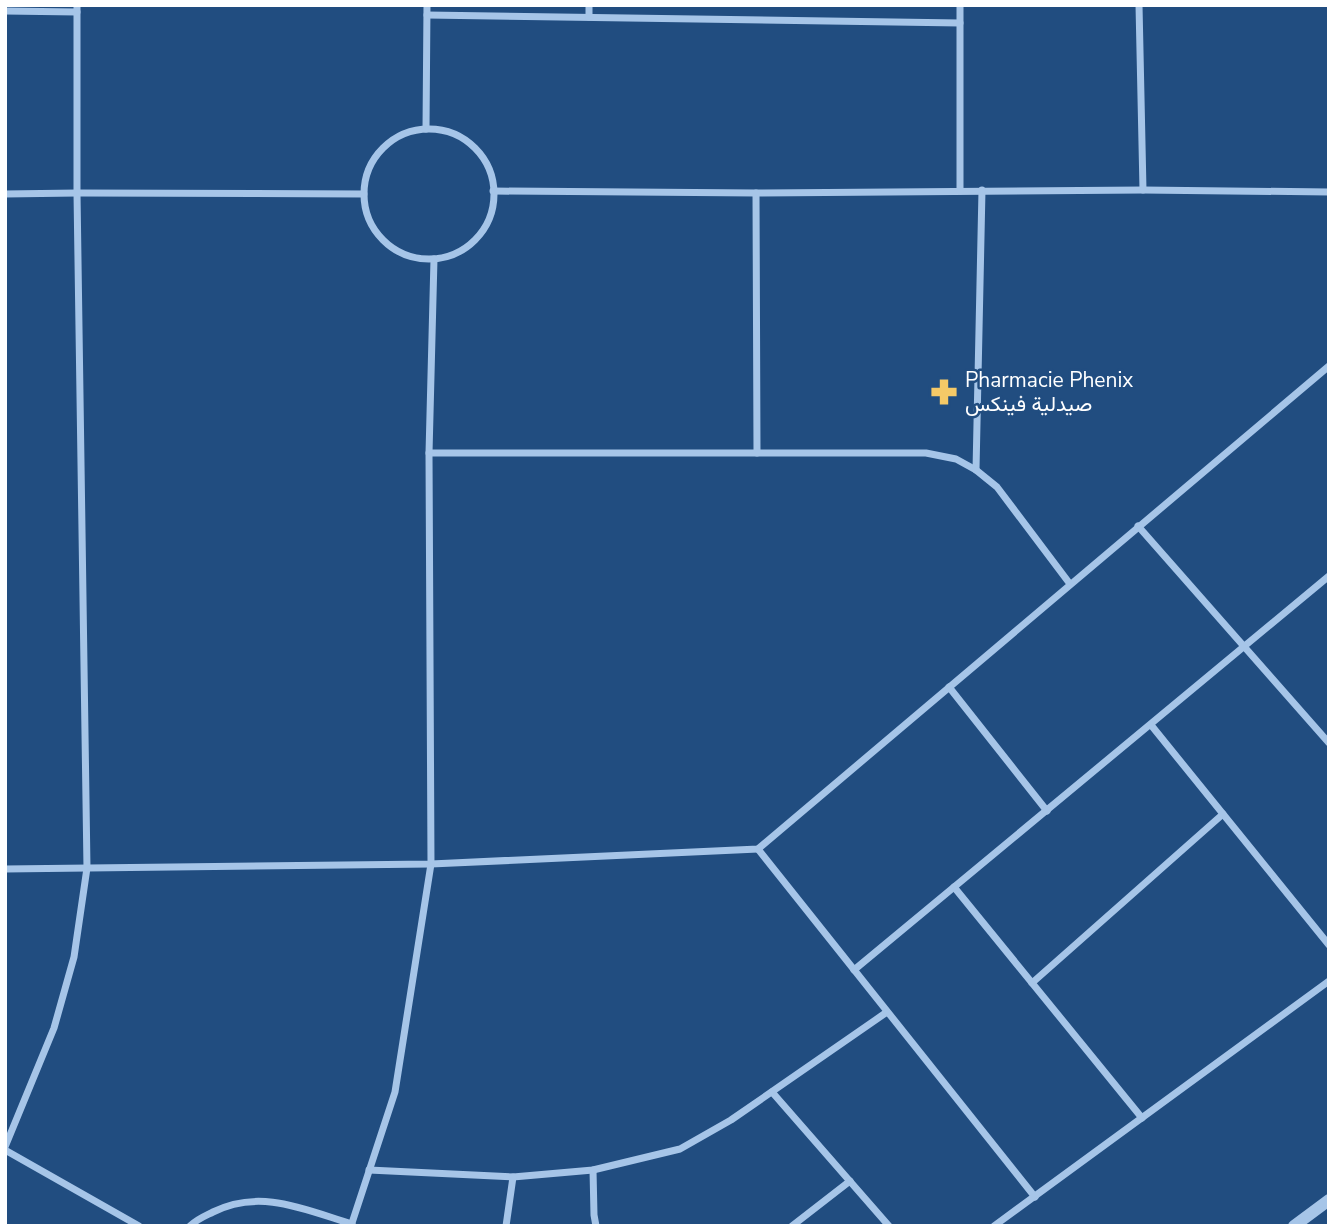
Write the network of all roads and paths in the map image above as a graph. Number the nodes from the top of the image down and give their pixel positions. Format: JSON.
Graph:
{"nodes":[{"id":1,"x":427,"y":5,"type":"edge"},
{"id":2,"x":589,"y":5,"type":"edge"},
{"id":3,"x":960,"y":5,"type":"edge"},
{"id":4,"x":1139,"y":5,"type":"edge"},
{"id":5,"x":77,"y":9,"type":"edge"},
{"id":6,"x":5,"y":12,"type":"edge"},
{"id":7,"x":427,"y":15,"type":"junction"},
{"id":8,"x":589,"y":17,"type":"junction"},
{"id":9,"x":960,"y":23,"type":"junction"},
{"id":10,"x":426,"y":129,"type":"junction"},
{"id":11,"x":982,"y":190,"type":"junction"},
{"id":12,"x":1143,"y":190,"type":"junction"},
{"id":13,"x":493,"y":191,"type":"junction"},
{"id":14,"x":960,"y":191,"type":"junction"},
{"id":15,"x":1329,"y":192,"type":"edge"},
{"id":16,"x":77,"y":193,"type":"junction"},
{"id":17,"x":756,"y":193,"type":"junction"},
{"id":18,"x":5,"y":194,"type":"edge"},
{"id":19,"x":364,"y":194,"type":"junction"},
{"id":20,"x":434,"y":259,"type":"junction"},
{"id":21,"x":1329,"y":366,"type":"edge"},
{"id":22,"x":429,"y":453,"type":"junction"},
{"id":23,"x":757,"y":453,"type":"junction"},
{"id":24,"x":976,"y":470,"type":"junction"},
{"id":25,"x":1138,"y":526,"type":"junction"},
{"id":26,"x":1329,"y":576,"type":"edge"},
{"id":27,"x":1070,"y":584,"type":"junction"},
{"id":28,"x":1245,"y":647,"type":"junction"},
{"id":29,"x":949,"y":687,"type":"junction"},
{"id":30,"x":1151,"y":725,"type":"junction"},
{"id":31,"x":1329,"y":743,"type":"edge"},
{"id":32,"x":1047,"y":811,"type":"junction"},
{"id":33,"x":1223,"y":814,"type":"junction"},
{"id":34,"x":758,"y":849,"type":"junction"},
{"id":35,"x":431,"y":864,"type":"junction"},
{"id":36,"x":87,"y":868,"type":"junction"},
{"id":37,"x":5,"y":869,"type":"edge"},
{"id":38,"x":954,"y":887,"type":"junction"},
{"id":39,"x":1329,"y":945,"type":"edge"},
{"id":40,"x":854,"y":970,"type":"junction"},
{"id":41,"x":1329,"y":981,"type":"edge"},
{"id":42,"x":1032,"y":983,"type":"junction"},
{"id":43,"x":887,"y":1012,"type":"junction"},
{"id":44,"x":772,"y":1092,"type":"junction"},
{"id":45,"x":1142,"y":1118,"type":"junction"},
{"id":46,"x":5,"y":1149,"type":"edge"},
{"id":47,"x":369,"y":1170,"type":"junction"},
{"id":48,"x":593,"y":1170,"type":"junction"},
{"id":49,"x":513,"y":1177,"type":"junction"},
{"id":50,"x":850,"y":1181,"type":"junction"},
{"id":51,"x":1035,"y":1197,"type":"junction"},
{"id":52,"x":1329,"y":1200,"type":"edge"},
{"id":53,"x":351,"y":1225,"type":"edge"},
{"id":54,"x":139,"y":1226,"type":"edge"},
{"id":55,"x":190,"y":1226,"type":"edge"},
{"id":56,"x":506,"y":1226,"type":"edge"},
{"id":57,"x":596,"y":1226,"type":"edge"},
{"id":58,"x":792,"y":1226,"type":"edge"},
{"id":59,"x":889,"y":1226,"type":"edge"},
{"id":60,"x":994,"y":1226,"type":"edge"},
{"id":61,"x":1294,"y":1226,"type":"edge"}],
"edges":[{"from":1,"to":7,"type":"street"},
{"from":2,"to":8,"type":"street"},
{"from":3,"to":9,"type":"street"},
{"from":4,"to":12,"type":"street"},
{"from":5,"to":6,"type":"street"},
{"from":5,"to":16,"type":"street"},
{"from":7,"to":8,"type":"street"},
{"from":7,"to":10,"type":"street"},
{"from":8,"to":9,"type":"street"},
{"from":9,"to":14,"type":"street"},
{"from":10,"to":13,"type":"street"},
{"from":10,"to":19,"type":"street"},
{"from":11,"to":12,"type":"street"},
{"from":11,"to":14,"type":"street"},
{"from":11,"to":24,"type":"street"},
{"from":12,"to":15,"type":"street"},
{"from":13,"to":17,"type":"street"},
{"from":13,"to":20,"type":"street"},
{"from":14,"to":17,"type":"street"},
{"from":16,"to":18,"type":"street"},
{"from":16,"to":19,"type":"street"},
{"from":16,"to":36,"type":"street"},
{"from":17,"to":23,"type":"street"},
{"from":19,"to":20,"type":"street"},
{"from":20,"to":22,"type":"street"},
{"from":21,"to":25,"type":"street"},
{"from":22,"to":23,"type":"street"},
{"from":22,"to":35,"type":"street"},
{"from":23,"to":24,"type":"street"},
{"from":24,"to":27,"type":"street"},
{"from":25,"to":27,"type":"street"},
{"from":25,"to":28,"type":"street"},
{"from":26,"to":28,"type":"street"},
{"from":27,"to":29,"type":"street"},
{"from":28,"to":30,"type":"street"},
{"from":28,"to":31,"type":"street"},
{"from":29,"to":32,"type":"street"},
{"from":29,"to":34,"type":"street"},
{"from":30,"to":32,"type":"street"},
{"from":30,"to":33,"type":"street"},
{"from":32,"to":38,"type":"street"},
{"from":33,"to":39,"type":"street"},
{"from":33,"to":42,"type":"street"},
{"from":34,"to":35,"type":"street"},
{"from":34,"to":40,"type":"street"},
{"from":35,"to":36,"type":"street"},
{"from":35,"to":47,"type":"street"},
{"from":36,"to":37,"type":"street"},
{"from":36,"to":46,"type":"street"},
{"from":38,"to":40,"type":"street"},
{"from":38,"to":42,"type":"street"},
{"from":40,"to":43,"type":"street"},
{"from":41,"to":45,"type":"street"},
{"from":42,"to":45,"type":"street"},
{"from":43,"to":44,"type":"street"},
{"from":43,"to":51,"type":"street"},
{"from":44,"to":48,"type":"street"},
{"from":44,"to":50,"type":"street"},
{"from":45,"to":51,"type":"street"},
{"from":46,"to":54,"type":"street"},
{"from":47,"to":49,"type":"street"},
{"from":47,"to":53,"type":"street"},
{"from":48,"to":49,"type":"street"},
{"from":48,"to":57,"type":"street"},
{"from":49,"to":56,"type":"street"},
{"from":50,"to":58,"type":"street"},
{"from":50,"to":59,"type":"street"},
{"from":51,"to":60,"type":"street"},
{"from":52,"to":61,"type":"street"},
{"from":53,"to":55,"type":"street"}]}
